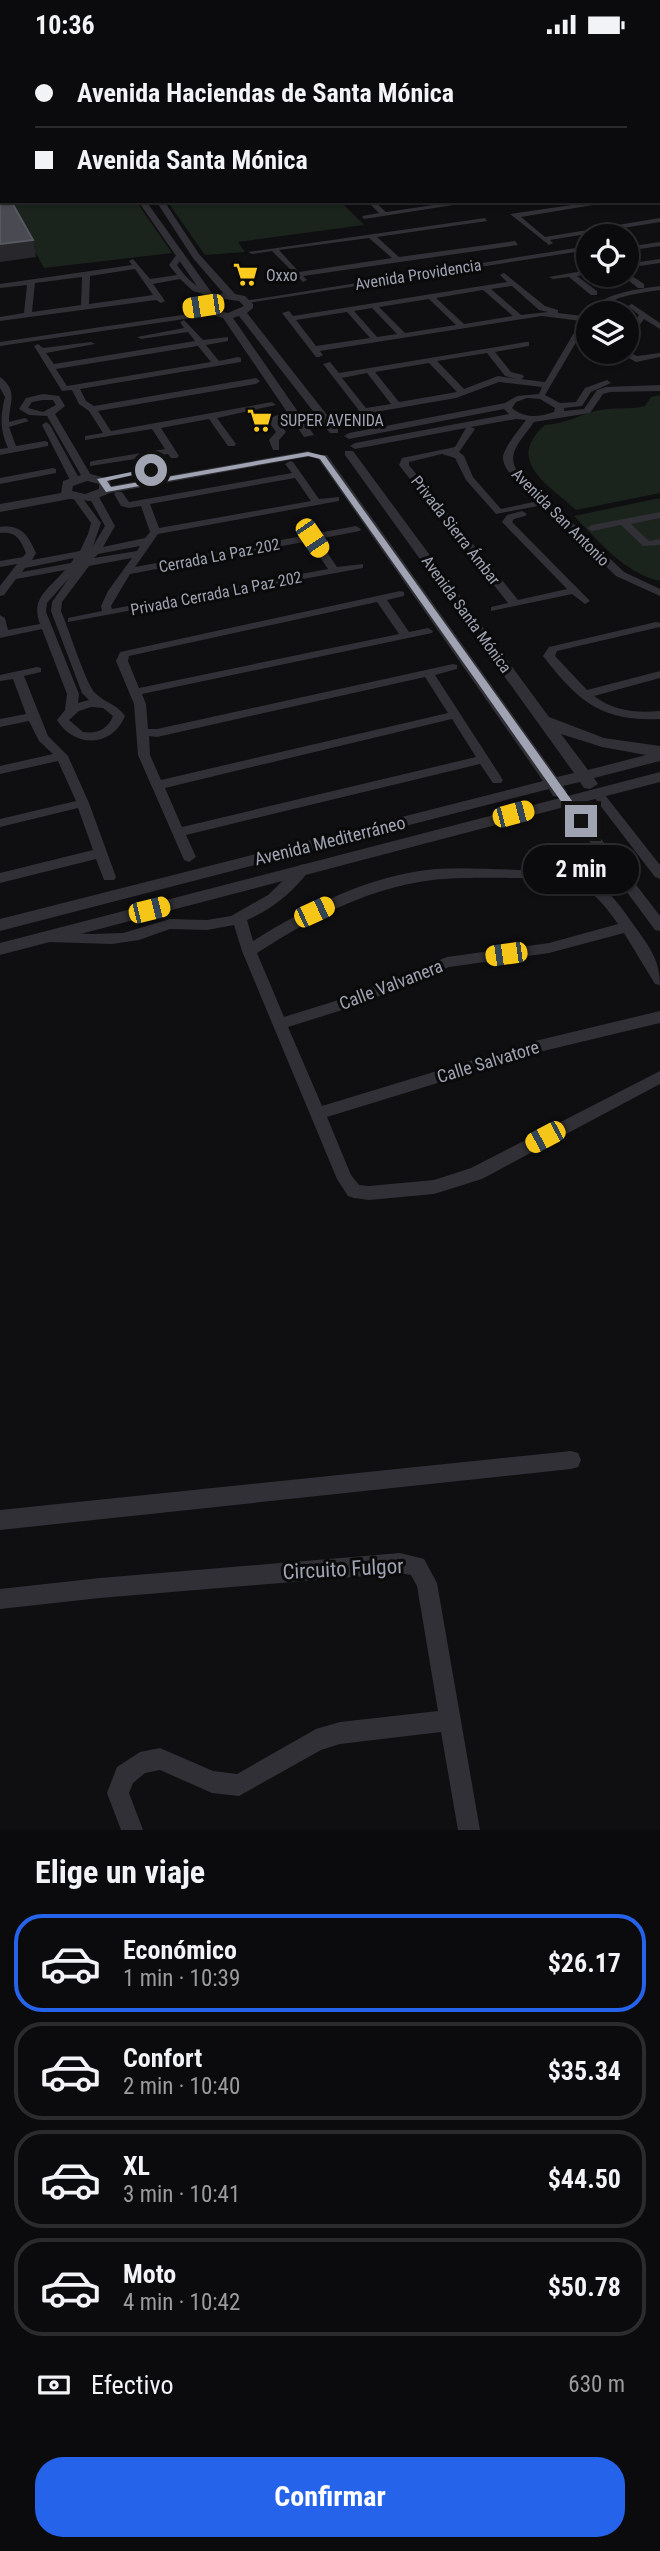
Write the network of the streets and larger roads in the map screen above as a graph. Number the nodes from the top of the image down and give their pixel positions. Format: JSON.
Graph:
{"nodes":[{"id":1,"x":143,"y":203,"type":"edge"},
{"id":2,"x":161,"y":203,"type":"edge"},
{"id":3,"x":372,"y":203,"type":"edge"},
{"id":4,"x":422,"y":203,"type":"edge"},
{"id":5,"x":462,"y":203,"type":"edge"},
{"id":6,"x":601,"y":203,"type":"joint"},
{"id":7,"x":428,"y":208,"type":"junction"},
{"id":8,"x":611,"y":210,"type":"dead end"},
{"id":9,"x":385,"y":214,"type":"junction"},
{"id":10,"x":364,"y":217,"type":"dead end"},
{"id":11,"x":622,"y":217,"type":"dead end"},
{"id":12,"x":485,"y":220,"type":"dead end"},
{"id":13,"x":631,"y":224,"type":"edge"},
{"id":14,"x":638,"y":224,"type":"edge"},
{"id":15,"x":656,"y":224,"type":"edge"},
{"id":16,"x":576,"y":234,"type":"edge"},
{"id":17,"x":370,"y":235,"type":"junction"},
{"id":18,"x":660,"y":238,"type":"edge"},
{"id":19,"x":544,"y":239,"type":"junction"},
{"id":20,"x":639,"y":241,"type":"edge"},
{"id":21,"x":515,"y":243,"type":"dead end"},
{"id":22,"x":660,"y":244,"type":"edge"},
{"id":23,"x":639,"y":247,"type":"edge"},
{"id":24,"x":555,"y":248,"type":"dead end"},
{"id":25,"x":274,"y":249,"type":"junction"},
{"id":26,"x":576,"y":251,"type":"edge"},
{"id":27,"x":252,"y":252,"type":"dead end"},
{"id":28,"x":180,"y":256,"type":"junction"},
{"id":29,"x":576,"y":256,"type":"edge"},
{"id":30,"x":425,"y":257,"type":"junction"},
{"id":31,"x":414,"y":258,"type":"junction"},
{"id":32,"x":398,"y":260,"type":"junction"},
{"id":33,"x":660,"y":261,"type":"edge"},
{"id":34,"x":639,"y":264,"type":"edge"},
{"id":35,"x":576,"y":273,"type":"edge"},
{"id":36,"x":298,"y":274,"type":"junction"},
{"id":37,"x":436,"y":274,"type":"junction"},
{"id":38,"x":570,"y":274,"type":"junction"},
{"id":39,"x":86,"y":275,"type":"junction"},
{"id":40,"x":180,"y":275,"type":"junction"},
{"id":41,"x":504,"y":275,"type":"dead end"},
{"id":42,"x":553,"y":277,"type":"dead end"},
{"id":43,"x":147,"y":280,"type":"junction"},
{"id":44,"x":31,"y":282,"type":"junction"},
{"id":45,"x":514,"y":283,"type":"junction"},
{"id":46,"x":306,"y":284,"type":"dead end"},
{"id":47,"x":0,"y":286,"type":"edge"},
{"id":48,"x":485,"y":288,"type":"junction"},
{"id":49,"x":660,"y":288,"type":"edge"},
{"id":50,"x":594,"y":293,"type":"dead end"},
{"id":51,"x":231,"y":296,"type":"junction"},
{"id":52,"x":430,"y":296,"type":"junction"},
{"id":53,"x":608,"y":301,"type":"edge"},
{"id":54,"x":208,"y":303,"type":"junction"},
{"id":55,"x":373,"y":305,"type":"junction"},
{"id":56,"x":85,"y":307,"type":"junction"},
{"id":57,"x":247,"y":307,"type":"junction"},
{"id":58,"x":348,"y":309,"type":"junction"},
{"id":59,"x":639,"y":311,"type":"edge"},
{"id":60,"x":542,"y":314,"type":"junction"},
{"id":61,"x":576,"y":314,"type":"edge"},
{"id":62,"x":643,"y":314,"type":"junction"},
{"id":63,"x":28,"y":315,"type":"junction"},
{"id":64,"x":576,"y":315,"type":"edge"},
{"id":65,"x":226,"y":316,"type":"junction"},
{"id":66,"x":519,"y":317,"type":"junction"},
{"id":67,"x":0,"y":319,"type":"edge"},
{"id":68,"x":639,"y":320,"type":"edge"},
{"id":69,"x":462,"y":326,"type":"junction"},
{"id":70,"x":660,"y":327,"type":"edge"},
{"id":71,"x":403,"y":335,"type":"junction"},
{"id":72,"x":0,"y":336,"type":"edge"},
{"id":73,"x":531,"y":336,"type":"junction"},
{"id":74,"x":576,"y":336,"type":"edge"},
{"id":75,"x":225,"y":339,"type":"dead end"},
{"id":76,"x":375,"y":339,"type":"junction"},
{"id":77,"x":201,"y":343,"type":"junction"},
{"id":78,"x":0,"y":344,"type":"edge"},
{"id":79,"x":314,"y":349,"type":"junction"},
{"id":80,"x":489,"y":350,"type":"junction"},
{"id":81,"x":151,"y":351,"type":"junction"},
{"id":82,"x":520,"y":353,"type":"dead end"},
{"id":83,"x":660,"y":355,"type":"edge"},
{"id":84,"x":639,"y":358,"type":"edge"},
{"id":85,"x":100,"y":359,"type":"junction"},
{"id":86,"x":238,"y":360,"type":"dead end"},
{"id":87,"x":431,"y":360,"type":"junction"},
{"id":88,"x":513,"y":362,"type":"dead end"},
{"id":89,"x":217,"y":363,"type":"junction"},
{"id":90,"x":51,"y":367,"type":"junction"},
{"id":91,"x":506,"y":370,"type":"junction"},
{"id":92,"x":370,"y":371,"type":"junction"},
{"id":93,"x":336,"y":376,"type":"junction"},
{"id":94,"x":498,"y":379,"type":"junction"},
{"id":95,"x":660,"y":379,"type":"edge"},
{"id":96,"x":0,"y":380,"type":"edge"},
{"id":97,"x":256,"y":381,"type":"dead end"},
{"id":98,"x":646,"y":382,"type":"junction"},
{"id":99,"x":548,"y":383,"type":"junction"},
{"id":100,"x":657,"y":389,"type":"edge"},
{"id":101,"x":463,"y":393,"type":"junction"},
{"id":102,"x":78,"y":395,"type":"junction"},
{"id":103,"x":242,"y":397,"type":"junction"},
{"id":104,"x":541,"y":397,"type":"junction"},
{"id":105,"x":4,"y":398,"type":"edge"},
{"id":106,"x":583,"y":399,"type":"junction"},
{"id":107,"x":595,"y":401,"type":"junction"},
{"id":108,"x":59,"y":402,"type":"junction"},
{"id":109,"x":272,"y":405,"type":"dead end"},
{"id":110,"x":508,"y":405,"type":"junction"},
{"id":111,"x":397,"y":406,"type":"junction"},
{"id":112,"x":92,"y":409,"type":"junction"},
{"id":113,"x":558,"y":410,"type":"junction"},
{"id":114,"x":46,"y":413,"type":"junction"},
{"id":115,"x":292,"y":413,"type":"junction"},
{"id":116,"x":25,"y":416,"type":"junction"},
{"id":117,"x":211,"y":416,"type":"junction"},
{"id":118,"x":516,"y":416,"type":"junction"},
{"id":119,"x":531,"y":420,"type":"junction"},
{"id":120,"x":1,"y":422,"type":"edge"},
{"id":121,"x":155,"y":426,"type":"junction"},
{"id":122,"x":470,"y":429,"type":"dead end"},
{"id":123,"x":334,"y":431,"type":"junction"},
{"id":124,"x":108,"y":434,"type":"junction"},
{"id":125,"x":88,"y":438,"type":"dead end"},
{"id":126,"x":304,"y":439,"type":"junction"},
{"id":127,"x":46,"y":444,"type":"dead end"},
{"id":128,"x":231,"y":444,"type":"dead end"},
{"id":129,"x":351,"y":445,"type":"junction"},
{"id":130,"x":276,"y":447,"type":"junction"},
{"id":131,"x":13,"y":449,"type":"junction"},
{"id":132,"x":0,"y":452,"type":"edge"},
{"id":133,"x":451,"y":452,"type":"junction"},
{"id":134,"x":308,"y":454,"type":"junction"},
{"id":135,"x":323,"y":457,"type":"junction"},
{"id":136,"x":93,"y":464,"type":"dead end"},
{"id":137,"x":290,"y":464,"type":"dead end"},
{"id":138,"x":234,"y":473,"type":"dead end"},
{"id":139,"x":48,"y":475,"type":"dead end"},
{"id":140,"x":297,"y":475,"type":"junction"},
{"id":141,"x":0,"y":481,"type":"edge"},
{"id":142,"x":178,"y":483,"type":"dead end"},
{"id":143,"x":242,"y":484,"type":"junction"},
{"id":144,"x":75,"y":487,"type":"junction"},
{"id":145,"x":100,"y":489,"type":"junction"},
{"id":146,"x":119,"y":494,"type":"dead end"},
{"id":147,"x":185,"y":495,"type":"junction"},
{"id":148,"x":0,"y":498,"type":"edge"},
{"id":149,"x":336,"y":499,"type":"dead end"},
{"id":150,"x":144,"y":502,"type":"junction"},
{"id":151,"x":317,"y":503,"type":"junction"},
{"id":152,"x":548,"y":505,"type":"junction"},
{"id":153,"x":0,"y":508,"type":"edge"},
{"id":154,"x":660,"y":515,"type":"edge"},
{"id":155,"x":623,"y":521,"type":"junction"},
{"id":156,"x":1,"y":526,"type":"edge"},
{"id":157,"x":592,"y":527,"type":"dead end"},
{"id":158,"x":356,"y":529,"type":"dead end"},
{"id":159,"x":151,"y":537,"type":"junction"},
{"id":160,"x":312,"y":538,"type":"junction"},
{"id":161,"x":660,"y":542,"type":"edge"},
{"id":162,"x":96,"y":550,"type":"junction"},
{"id":163,"x":140,"y":553,"type":"junction"},
{"id":164,"x":85,"y":557,"type":"junction"},
{"id":165,"x":26,"y":562,"type":"junction"},
{"id":166,"x":0,"y":564,"type":"edge"},
{"id":167,"x":73,"y":565,"type":"junction"},
{"id":168,"x":359,"y":566,"type":"dead end"},
{"id":169,"x":334,"y":570,"type":"junction"},
{"id":170,"x":126,"y":572,"type":"junction"},
{"id":171,"x":16,"y":576,"type":"junction"},
{"id":172,"x":575,"y":590,"type":"junction"},
{"id":173,"x":0,"y":593,"type":"edge"},
{"id":174,"x":660,"y":593,"type":"edge"},
{"id":175,"x":400,"y":594,"type":"dead end"},
{"id":176,"x":380,"y":598,"type":"junction"},
{"id":177,"x":456,"y":598,"type":"junction"},
{"id":178,"x":585,"y":601,"type":"dead end"},
{"id":179,"x":428,"y":604,"type":"junction"},
{"id":180,"x":515,"y":604,"type":"junction"},
{"id":181,"x":495,"y":609,"type":"dead end"},
{"id":182,"x":108,"y":613,"type":"junction"},
{"id":183,"x":0,"y":618,"type":"edge"},
{"id":184,"x":72,"y":620,"type":"dead end"},
{"id":185,"x":656,"y":625,"type":"dead end"},
{"id":186,"x":38,"y":627,"type":"dead end"},
{"id":187,"x":428,"y":631,"type":"dead end"},
{"id":188,"x":2,"y":634,"type":"edge"},
{"id":189,"x":407,"y":636,"type":"junction"},
{"id":190,"x":453,"y":667,"type":"dead end"},
{"id":191,"x":37,"y":670,"type":"dead end"},
{"id":192,"x":428,"y":673,"type":"junction"},
{"id":193,"x":17,"y":674,"type":"junction"},
{"id":194,"x":660,"y":674,"type":"edge"},
{"id":195,"x":0,"y":678,"type":"edge"},
{"id":196,"x":583,"y":695,"type":"junction"},
{"id":197,"x":138,"y":698,"type":"junction"},
{"id":198,"x":106,"y":705,"type":"junction"},
{"id":199,"x":455,"y":715,"type":"junction"},
{"id":200,"x":660,"y":715,"type":"edge"},
{"id":201,"x":542,"y":719,"type":"junction"},
{"id":202,"x":67,"y":720,"type":"junction"},
{"id":203,"x":0,"y":723,"type":"edge"},
{"id":204,"x":116,"y":726,"type":"junction"},
{"id":205,"x":142,"y":726,"type":"junction"},
{"id":206,"x":38,"y":727,"type":"junction"},
{"id":207,"x":660,"y":751,"type":"edge"},
{"id":208,"x":62,"y":756,"type":"junction"},
{"id":209,"x":660,"y":756,"type":"edge"},
{"id":210,"x":484,"y":759,"type":"junction"},
{"id":211,"x":0,"y":770,"type":"edge"},
{"id":212,"x":583,"y":776,"type":"junction"},
{"id":213,"x":660,"y":777,"type":"edge"},
{"id":214,"x":497,"y":780,"type":"dead end"},
{"id":215,"x":553,"y":784,"type":"junction"},
{"id":216,"x":159,"y":785,"type":"junction"},
{"id":217,"x":597,"y":793,"type":"junction"},
{"id":218,"x":565,"y":800,"type":"junction"},
{"id":219,"x":83,"y":803,"type":"junction"},
{"id":220,"x":0,"y":823,"type":"edge"},
{"id":221,"x":179,"y":832,"type":"junction"},
{"id":222,"x":100,"y":853,"type":"junction"},
{"id":223,"x":189,"y":857,"type":"dead end"},
{"id":224,"x":303,"y":869,"type":"junction"},
{"id":225,"x":660,"y":874,"type":"edge"},
{"id":226,"x":109,"y":877,"type":"dead end"},
{"id":227,"x":0,"y":878,"type":"edge"},
{"id":228,"x":239,"y":917,"type":"junction"},
{"id":229,"x":0,"y":925,"type":"edge"},
{"id":230,"x":660,"y":926,"type":"edge"},
{"id":231,"x":627,"y":927,"type":"junction"},
{"id":232,"x":46,"y":937,"type":"junction"},
{"id":233,"x":0,"y":949,"type":"edge"},
{"id":234,"x":249,"y":951,"type":"junction"},
{"id":235,"x":660,"y":980,"type":"edge"},
{"id":236,"x":660,"y":1017,"type":"edge"},
{"id":237,"x":280,"y":1024,"type":"junction"},
{"id":238,"x":660,"y":1077,"type":"edge"},
{"id":239,"x":317,"y":1114,"type":"junction"},
{"id":240,"x":570,"y":1460,"type":"dead end"},
{"id":241,"x":0,"y":1520,"type":"edge"},
{"id":242,"x":0,"y":1599,"type":"edge"},
{"id":243,"x":452,"y":1720,"type":"junction"},
{"id":244,"x":132,"y":1830,"type":"edge"},
{"id":245,"x":469,"y":1830,"type":"edge"}],
"edges":[{"from":1,"to":28,"type":"street"},
{"from":2,"to":51,"type":"street"},
{"from":3,"to":9,"type":"street"},
{"from":4,"to":7,"type":"street"},
{"from":5,"to":7,"type":"street"},
{"from":6,"to":8,"type":"street"},
{"from":6,"to":19,"type":"street"},
{"from":7,"to":9,"type":"street"},
{"from":9,"to":10,"type":"street"},
{"from":11,"to":13,"type":"street"},
{"from":12,"to":17,"type":"street"},
{"from":14,"to":15,"type":"street"},
{"from":16,"to":19,"type":"street"},
{"from":17,"to":25,"type":"street"},
{"from":17,"to":32,"type":"street"},
{"from":18,"to":20,"type":"street"},
{"from":19,"to":24,"type":"street"},
{"from":21,"to":30,"type":"street"},
{"from":22,"to":23,"type":"street"},
{"from":25,"to":27,"type":"street"},
{"from":25,"to":36,"type":"street"},
{"from":26,"to":37,"type":"street","name":"Avenida Providencia"},
{"from":28,"to":40,"type":"street"},
{"from":28,"to":54,"type":"street"},
{"from":29,"to":37,"type":"street","name":"Avenida Providencia"},
{"from":30,"to":31,"type":"street"},
{"from":30,"to":37,"type":"street"},
{"from":31,"to":32,"type":"street"},
{"from":31,"to":37,"type":"street"},
{"from":32,"to":36,"type":"street"},
{"from":33,"to":34,"type":"street"},
{"from":35,"to":38,"type":"street"},
{"from":36,"to":46,"type":"street"},
{"from":37,"to":57,"type":"street","name":"Avenida Providencia"},
{"from":38,"to":42,"type":"street"},
{"from":38,"to":50,"type":"street"},
{"from":39,"to":43,"type":"street"},
{"from":39,"to":44,"type":"street"},
{"from":39,"to":56,"type":"street"},
{"from":40,"to":43,"type":"street"},
{"from":40,"to":54,"type":"street"},
{"from":41,"to":45,"type":"street"},
{"from":43,"to":56,"type":"street"},
{"from":44,"to":47,"type":"street"},
{"from":44,"to":63,"type":"street"},
{"from":45,"to":48,"type":"street"},
{"from":45,"to":61,"type":"street"},
{"from":48,"to":52,"type":"street"},
{"from":48,"to":66,"type":"street"},
{"from":49,"to":53,"type":"street"},
{"from":51,"to":54,"type":"street"},
{"from":51,"to":57,"type":"street"},
{"from":52,"to":55,"type":"street"},
{"from":52,"to":69,"type":"street"},
{"from":54,"to":65,"type":"street"},
{"from":54,"to":72,"type":"street"},
{"from":54,"to":78,"type":"street"},
{"from":55,"to":58,"type":"street"},
{"from":55,"to":71,"type":"street"},
{"from":56,"to":63,"type":"street"},
{"from":57,"to":65,"type":"street"},
{"from":57,"to":123,"type":"street"},
{"from":58,"to":76,"type":"street"},
{"from":58,"to":79,"type":"street"},
{"from":59,"to":62,"type":"street"},
{"from":60,"to":64,"type":"street"},
{"from":60,"to":66,"type":"street"},
{"from":60,"to":73,"type":"street"},
{"from":62,"to":68,"type":"street"},
{"from":62,"to":70,"type":"street"},
{"from":63,"to":67,"type":"street"},
{"from":65,"to":115,"type":"street"},
{"from":66,"to":69,"type":"street"},
{"from":69,"to":71,"type":"street"},
{"from":71,"to":76,"type":"street"},
{"from":73,"to":80,"type":"street"},
{"from":73,"to":82,"type":"street"},
{"from":74,"to":99,"type":"street"},
{"from":75,"to":77,"type":"street"},
{"from":76,"to":79,"type":"street"},
{"from":77,"to":81,"type":"street"},
{"from":77,"to":81,"type":"street"},
{"from":77,"to":89,"type":"street"},
{"from":79,"to":93,"type":"street"},
{"from":80,"to":87,"type":"street"},
{"from":80,"to":91,"type":"street"},
{"from":81,"to":85,"type":"street"},
{"from":83,"to":84,"type":"street"},
{"from":85,"to":90,"type":"street"},
{"from":85,"to":90,"type":"street"},
{"from":86,"to":89,"type":"street"},
{"from":87,"to":92,"type":"street"},
{"from":87,"to":101,"type":"street"},
{"from":88,"to":91,"type":"street"},
{"from":89,"to":102,"type":"street"},
{"from":90,"to":102,"type":"street"},
{"from":91,"to":94,"type":"street"},
{"from":91,"to":99,"type":"street"},
{"from":92,"to":93,"type":"street"},
{"from":92,"to":111,"type":"street"},
{"from":93,"to":111,"type":"street"},
{"from":94,"to":99,"type":"street"},
{"from":94,"to":101,"type":"street"},
{"from":95,"to":98,"type":"street"},
{"from":96,"to":105,"type":"street"},
{"from":97,"to":103,"type":"street"},
{"from":98,"to":100,"type":"street"},
{"from":98,"to":106,"type":"street"},
{"from":99,"to":104,"type":"street"},
{"from":100,"to":107,"type":"street"},
{"from":101,"to":111,"type":"street"},
{"from":102,"to":108,"type":"street"},
{"from":102,"to":112,"type":"street"},
{"from":103,"to":109,"type":"street"},
{"from":103,"to":112,"type":"street"},
{"from":103,"to":117,"type":"street"},
{"from":104,"to":110,"type":"street"},
{"from":104,"to":113,"type":"street"},
{"from":105,"to":120,"type":"street"},
{"from":106,"to":107,"type":"street"},
{"from":106,"to":113,"type":"street"},
{"from":107,"to":113,"type":"street"},
{"from":108,"to":114,"type":"street"},
{"from":108,"to":116,"type":"street"},
{"from":110,"to":118,"type":"street"},
{"from":110,"to":129,"type":"street"},
{"from":112,"to":124,"type":"street"},
{"from":113,"to":119,"type":"street"},
{"from":114,"to":116,"type":"street"},
{"from":114,"to":144,"type":"street"},
{"from":115,"to":126,"type":"street"},
{"from":115,"to":130,"type":"street"},
{"from":116,"to":120,"type":"street"},
{"from":117,"to":121,"type":"street"},
{"from":117,"to":128,"type":"street"},
{"from":118,"to":119,"type":"street"},
{"from":118,"to":129,"type":"street"},
{"from":119,"to":152,"type":"street","name":"Avenida San Antonio"},
{"from":120,"to":131,"type":"street"},
{"from":121,"to":124,"type":"street"},
{"from":121,"to":136,"type":"street"},
{"from":122,"to":133,"type":"street"},
{"from":123,"to":126,"type":"street"},
{"from":123,"to":129,"type":"street"},
{"from":124,"to":125,"type":"street"},
{"from":126,"to":130,"type":"street"},
{"from":126,"to":134,"type":"street"},
{"from":127,"to":131,"type":"street"},
{"from":129,"to":135,"type":"street"},
{"from":129,"to":177,"type":"street","name":"Avenida Santa Mónica"},
{"from":130,"to":145,"type":"street"},
{"from":131,"to":132,"type":"street"},
{"from":133,"to":152,"type":"street"},
{"from":133,"to":180,"type":"street","name":"Privada Sierra Ámbar"},
{"from":134,"to":135,"type":"street"},
{"from":134,"to":145,"type":"street"},
{"from":135,"to":179,"type":"street","name":"Avenida Santa Mónica"},
{"from":137,"to":140,"type":"street"},
{"from":138,"to":143,"type":"street"},
{"from":139,"to":141,"type":"street"},
{"from":140,"to":143,"type":"street"},
{"from":140,"to":151,"type":"street"},
{"from":142,"to":147,"type":"street"},
{"from":143,"to":147,"type":"street"},
{"from":144,"to":145,"type":"street"},
{"from":144,"to":145,"type":"street"},
{"from":144,"to":148,"type":"street"},
{"from":144,"to":153,"type":"street"},
{"from":144,"to":164,"type":"street"},
{"from":145,"to":162,"type":"street"},
{"from":146,"to":150,"type":"street"},
{"from":147,"to":150,"type":"street"},
{"from":149,"to":151,"type":"street","name":"Cerrada La Paz 202"},
{"from":150,"to":159,"type":"street","name":"Cerrada La Paz 202"},
{"from":151,"to":159,"type":"street","name":"Cerrada La Paz 202"},
{"from":152,"to":172,"type":"street"},
{"from":152,"to":174,"type":"street","name":"Avenida San Antonio"},
{"from":154,"to":155,"type":"street"},
{"from":155,"to":157,"type":"street"},
{"from":155,"to":161,"type":"street"},
{"from":156,"to":165,"type":"street"},
{"from":158,"to":160,"type":"street","name":"Cerrada La Paz 202"},
{"from":159,"to":162,"type":"street","name":"Cerrada La Paz 202"},
{"from":159,"to":163,"type":"street","name":"Cerrada La Paz 202"},
{"from":160,"to":169,"type":"street"},
{"from":160,"to":170,"type":"street","name":"Cerrada La Paz 202"},
{"from":162,"to":164,"type":"street"},
{"from":163,"to":164,"type":"street","name":"Cerrada La Paz 202"},
{"from":163,"to":170,"type":"street","name":"Cerrada La Paz 202"},
{"from":164,"to":165,"type":"street","name":"Cerrada La Paz 202"},
{"from":164,"to":167,"type":"street"},
{"from":164,"to":198,"type":"street"},
{"from":165,"to":166,"type":"street","name":"Cerrada La Paz 202"},
{"from":165,"to":171,"type":"street"},
{"from":167,"to":171,"type":"street"},
{"from":167,"to":202,"type":"street"},
{"from":168,"to":169,"type":"street","name":"Privada Cerrada La Paz 202"},
{"from":169,"to":182,"type":"street","name":"Privada Cerrada La Paz 202"},
{"from":170,"to":182,"type":"street","name":"Cerrada La Paz 202"},
{"from":171,"to":173,"type":"street"},
{"from":172,"to":178,"type":"street"},
{"from":172,"to":180,"type":"street","name":"Privada Sierra Ámbar"},
{"from":175,"to":176,"type":"street"},
{"from":176,"to":189,"type":"street"},
{"from":176,"to":197,"type":"street"},
{"from":177,"to":179,"type":"street"},
{"from":177,"to":201,"type":"street","name":"Avenida Santa Mónica"},
{"from":179,"to":215,"type":"street","name":"Avenida Santa Mónica"},
{"from":180,"to":181,"type":"street","name":"Privada Sierra Ámbar"},
{"from":182,"to":184,"type":"street","name":"Privada Cerrada La Paz 202"},
{"from":183,"to":188,"type":"street"},
{"from":185,"to":196,"type":"street"},
{"from":186,"to":188,"type":"street"},
{"from":187,"to":189,"type":"street"},
{"from":189,"to":197,"type":"street"},
{"from":190,"to":192,"type":"street"},
{"from":191,"to":193,"type":"street"},
{"from":192,"to":199,"type":"street"},
{"from":192,"to":205,"type":"street"},
{"from":193,"to":195,"type":"street"},
{"from":193,"to":206,"type":"street"},
{"from":194,"to":196,"type":"street"},
{"from":196,"to":200,"type":"street"},
{"from":197,"to":198,"type":"street"},
{"from":197,"to":205,"type":"street"},
{"from":198,"to":202,"type":"street"},
{"from":198,"to":204,"type":"street"},
{"from":199,"to":210,"type":"street"},
{"from":199,"to":216,"type":"street"},
{"from":201,"to":207,"type":"street"},
{"from":201,"to":212,"type":"street","name":"Avenida Santa Mónica"},
{"from":202,"to":204,"type":"street"},
{"from":202,"to":206,"type":"street"},
{"from":203,"to":206,"type":"street"},
{"from":204,"to":205,"type":"street"},
{"from":205,"to":216,"type":"street"},
{"from":206,"to":208,"type":"street"},
{"from":208,"to":211,"type":"street"},
{"from":208,"to":219,"type":"street"},
{"from":209,"to":212,"type":"street","name":"Avenida Mediterráneo"},
{"from":210,"to":214,"type":"street"},
{"from":210,"to":221,"type":"street"},
{"from":212,"to":215,"type":"street","name":"Avenida Mediterráneo"},
{"from":212,"to":217,"type":"street","name":"Avenida Santa Mónica"},
{"from":213,"to":217,"type":"street","name":"Avenida Mediterráneo"},
{"from":215,"to":218,"type":"street","name":"Avenida Santa Mónica"},
{"from":215,"to":229,"type":"street","name":"Avenida Mediterráneo"},
{"from":216,"to":221,"type":"street"},
{"from":217,"to":218,"type":"street","name":"Avenida Mediterráneo"},
{"from":217,"to":225,"type":"street"},
{"from":218,"to":224,"type":"street","name":"Avenida Mediterráneo"},
{"from":218,"to":230,"type":"street"},
{"from":219,"to":220,"type":"street"},
{"from":219,"to":222,"type":"street"},
{"from":221,"to":223,"type":"street"},
{"from":222,"to":226,"type":"street"},
{"from":222,"to":227,"type":"street"},
{"from":224,"to":228,"type":"street","name":"Avenida Mediterráneo"},
{"from":224,"to":232,"type":"street","name":"Avenida Mediterráneo"},
{"from":228,"to":232,"type":"street","name":"Avenida Mediterráneo"},
{"from":228,"to":234,"type":"street"},
{"from":231,"to":234,"type":"street"},
{"from":231,"to":235,"type":"street"},
{"from":231,"to":237,"type":"street","name":"Calle Valvanera"},
{"from":232,"to":233,"type":"street","name":"Avenida Mediterráneo"},
{"from":234,"to":237,"type":"street"},
{"from":236,"to":239,"type":"street","name":"Calle Salvatore"},
{"from":237,"to":239,"type":"street"},
{"from":238,"to":239,"type":"street"},
{"from":240,"to":241,"type":"street"},
{"from":242,"to":243,"type":"street","name":"Circuito Fulgor"},
{"from":243,"to":244,"type":"street"},
{"from":243,"to":245,"type":"street","name":"Circuito Fulgor"}]}
